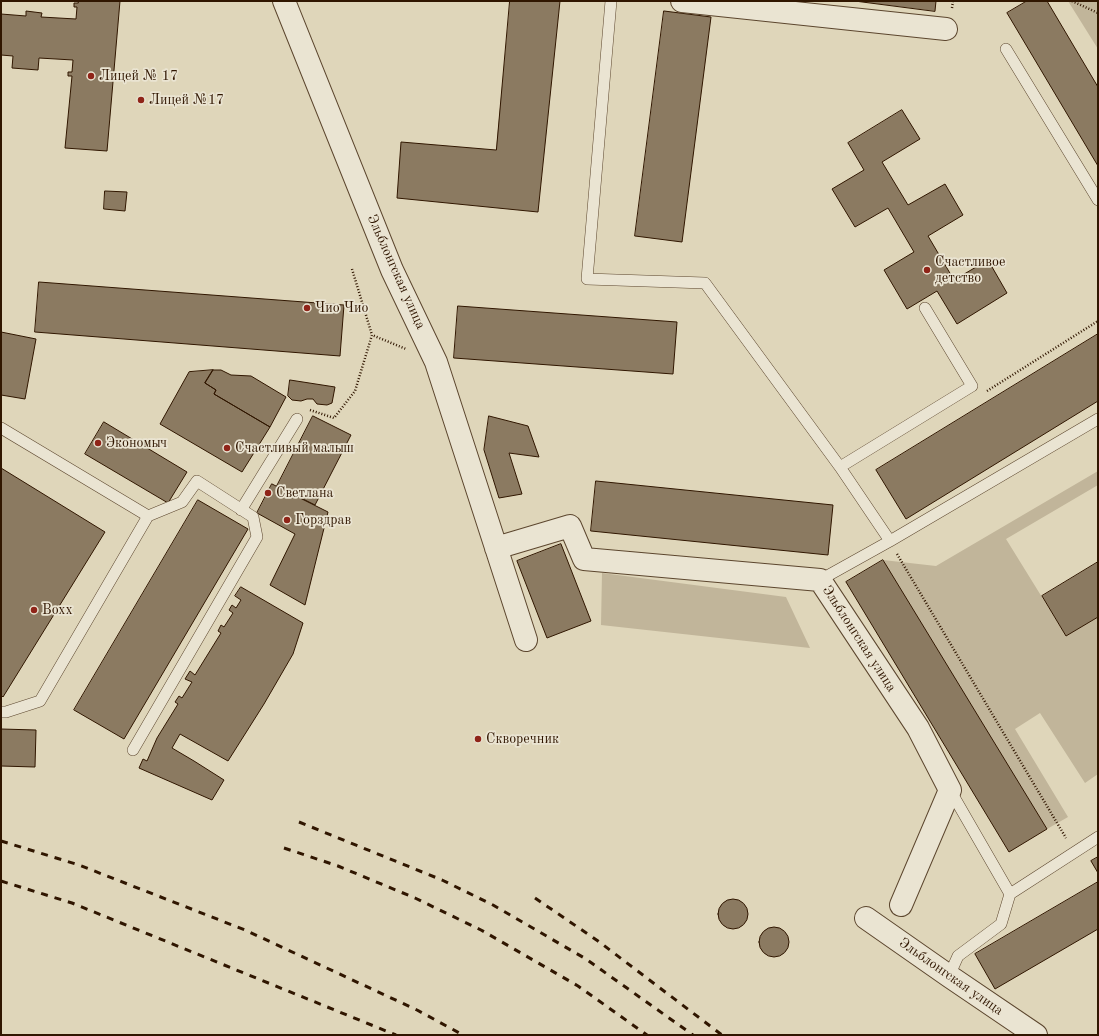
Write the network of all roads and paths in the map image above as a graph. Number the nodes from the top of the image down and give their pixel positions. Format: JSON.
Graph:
{"nodes":[{"id":1,"x":284,"y":1,"type":"edge"},
{"id":2,"x":611,"y":1,"type":"edge"},
{"id":3,"x":682,"y":1,"type":"edge"},
{"id":4,"x":1072,"y":1,"type":"edge"},
{"id":5,"x":1098,"y":13,"type":"edge"},
{"id":6,"x":946,"y":29,"type":"dead end"},
{"id":7,"x":1006,"y":49,"type":"dead end"},
{"id":8,"x":1098,"y":200,"type":"edge"},
{"id":9,"x":352,"y":269,"type":"dead end"},
{"id":10,"x":925,"y":308,"type":"dead end"},
{"id":11,"x":372,"y":335,"type":"junction"},
{"id":12,"x":436,"y":362,"type":"junction"},
{"id":13,"x":297,"y":419,"type":"joint"},
{"id":14,"x":1098,"y":419,"type":"edge"},
{"id":15,"x":1,"y":428,"type":"edge"},
{"id":16,"x":840,"y":467,"type":"junction"},
{"id":17,"x":241,"y":510,"type":"junction"},
{"id":18,"x":148,"y":516,"type":"junction"},
{"id":19,"x":890,"y":541,"type":"junction"},
{"id":20,"x":496,"y":548,"type":"junction"},
{"id":21,"x":820,"y":580,"type":"junction"},
{"id":22,"x":526,"y":640,"type":"dead end"},
{"id":23,"x":1,"y":712,"type":"edge"},
{"id":24,"x":133,"y":750,"type":"dead end"},
{"id":25,"x":950,"y":790,"type":"junction"},
{"id":26,"x":1098,"y":836,"type":"edge"},
{"id":27,"x":1074,"y":852,"type":"junction"},
{"id":28,"x":1010,"y":894,"type":"junction"},
{"id":29,"x":901,"y":905,"type":"dead end"},
{"id":30,"x":866,"y":918,"type":"dead end"},
{"id":31,"x":949,"y":976,"type":"junction"},
{"id":32,"x":1036,"y":1035,"type":"edge"}],
"edges":[{"from":1,"to":12,"type":"street","name":"Эльблонгская улица"},
{"from":2,"to":16,"type":"lane"},
{"from":3,"to":6,"type":"street"},
{"from":4,"to":5,"type":"path"},
{"from":7,"to":8,"type":"lane"},
{"from":9,"to":11,"type":"path"},
{"from":10,"to":16,"type":"lane"},
{"from":11,"to":12,"type":"path"},
{"from":11,"to":13,"type":"path"},
{"from":12,"to":20,"type":"street","name":"Эльблонгская улица"},
{"from":13,"to":17,"type":"lane"},
{"from":14,"to":19,"type":"lane"},
{"from":15,"to":18,"type":"lane"},
{"from":16,"to":19,"type":"lane"},
{"from":17,"to":18,"type":"lane"},
{"from":17,"to":24,"type":"lane"},
{"from":18,"to":23,"type":"lane"},
{"from":19,"to":21,"type":"lane"},
{"from":19,"to":27,"type":"path"},
{"from":20,"to":21,"type":"street","name":"Эльблонгская улица"},
{"from":20,"to":22,"type":"street","name":"Эльблонгская улица"},
{"from":21,"to":25,"type":"street","name":"Эльблонгская улица"},
{"from":25,"to":28,"type":"lane"},
{"from":25,"to":29,"type":"street"},
{"from":26,"to":27,"type":"lane"},
{"from":27,"to":28,"type":"lane"},
{"from":28,"to":31,"type":"lane"},
{"from":30,"to":31,"type":"street","name":"Эльблонгская улица"},
{"from":31,"to":32,"type":"street","name":"Эльблонгская улица"}]}
